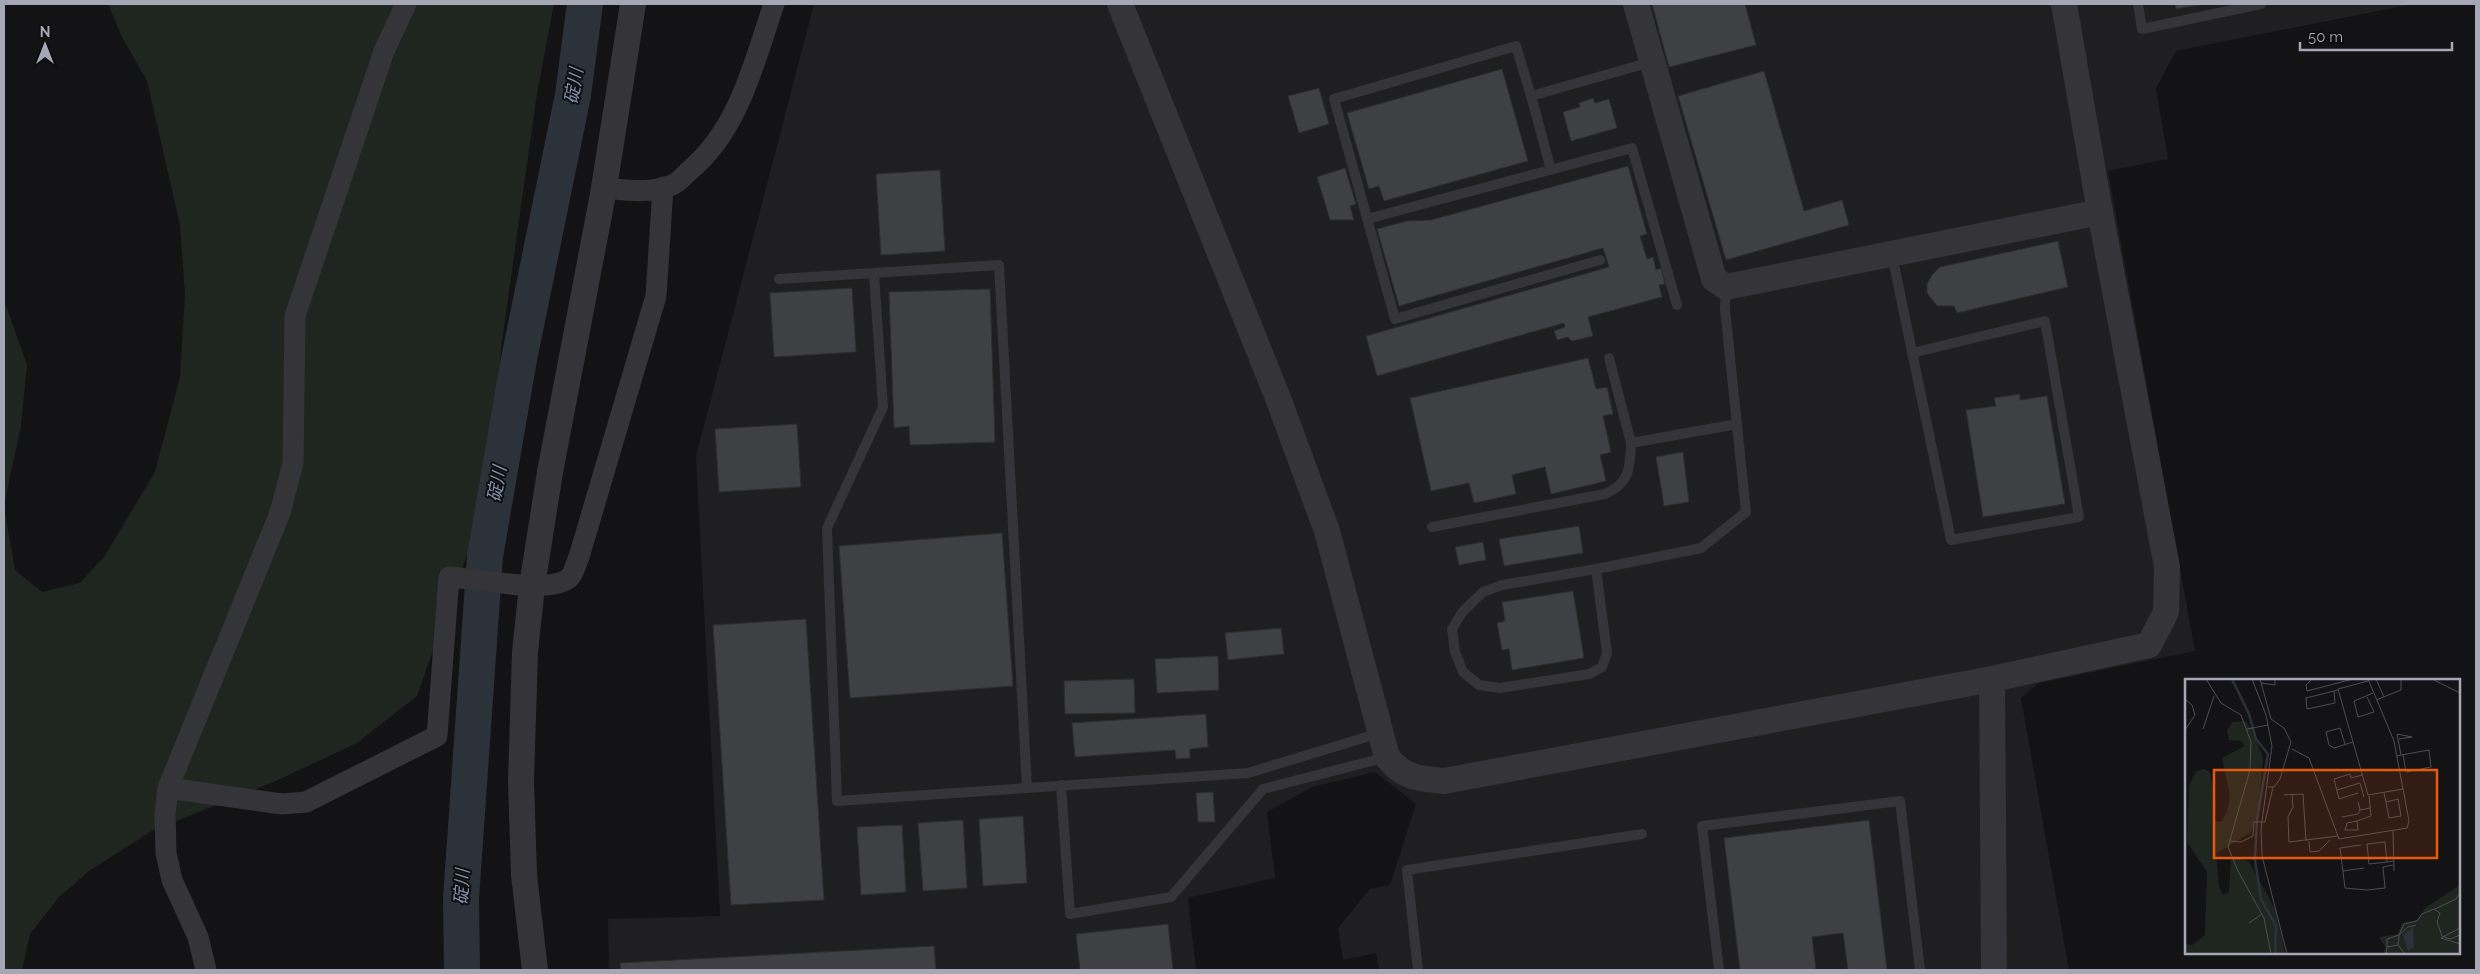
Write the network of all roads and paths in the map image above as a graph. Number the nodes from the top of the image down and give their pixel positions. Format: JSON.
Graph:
{"nodes":[{"id":1,"x":406,"y":4,"type":"edge"},
{"id":2,"x":633,"y":4,"type":"edge"},
{"id":3,"x":774,"y":4,"type":"edge"},
{"id":4,"x":1120,"y":4,"type":"edge"},
{"id":5,"x":1636,"y":4,"type":"edge"},
{"id":6,"x":2064,"y":4,"type":"edge"},
{"id":7,"x":2138,"y":4,"type":"edge"},
{"id":8,"x":2261,"y":4,"type":"edge"},
{"id":9,"x":1652,"y":62,"type":"junction"},
{"id":10,"x":1532,"y":96,"type":"junction"},
{"id":11,"x":1551,"y":170,"type":"junction"},
{"id":12,"x":663,"y":187,"type":"junction"},
{"id":13,"x":604,"y":188,"type":"junction"},
{"id":14,"x":2100,"y":212,"type":"junction"},
{"id":15,"x":1367,"y":219,"type":"junction"},
{"id":16,"x":1892,"y":254,"type":"junction"},
{"id":17,"x":1600,"y":260,"type":"dead end"},
{"id":18,"x":874,"y":274,"type":"junction"},
{"id":19,"x":779,"y":279,"type":"dead end"},
{"id":20,"x":1726,"y":287,"type":"junction"},
{"id":21,"x":1677,"y":304,"type":"dead end"},
{"id":22,"x":1912,"y":353,"type":"junction"},
{"id":23,"x":1610,"y":358,"type":"dead end"},
{"id":24,"x":1737,"y":424,"type":"junction"},
{"id":25,"x":1631,"y":443,"type":"junction"},
{"id":26,"x":1432,"y":527,"type":"dead end"},
{"id":27,"x":1596,"y":569,"type":"junction"},
{"id":28,"x":532,"y":586,"type":"junction"},
{"id":29,"x":1992,"y":679,"type":"junction"},
{"id":30,"x":1383,"y":745,"type":"junction"},
{"id":31,"x":1061,"y":786,"type":"junction"},
{"id":32,"x":168,"y":788,"type":"junction"},
{"id":33,"x":1027,"y":788,"type":"junction"},
{"id":34,"x":1642,"y":834,"type":"dead end"},
{"id":35,"x":206,"y":970,"type":"edge"},
{"id":36,"x":535,"y":970,"type":"edge"},
{"id":37,"x":1418,"y":970,"type":"edge"},
{"id":38,"x":1719,"y":970,"type":"edge"},
{"id":39,"x":1920,"y":970,"type":"edge"},
{"id":40,"x":1994,"y":970,"type":"edge"}],
"edges":[{"from":1,"to":32,"type":"street"},
{"from":2,"to":13,"type":"street"},
{"from":3,"to":12,"type":"street"},
{"from":4,"to":30,"type":"street"},
{"from":5,"to":9,"type":"street"},
{"from":6,"to":14,"type":"street"},
{"from":7,"to":8,"type":"lane"},
{"from":9,"to":10,"type":"lane"},
{"from":9,"to":20,"type":"street"},
{"from":10,"to":11,"type":"lane"},
{"from":10,"to":15,"type":"lane"},
{"from":11,"to":15,"type":"lane"},
{"from":11,"to":21,"type":"lane"},
{"from":12,"to":13,"type":"street"},
{"from":12,"to":28,"type":"street"},
{"from":13,"to":28,"type":"street"},
{"from":14,"to":16,"type":"street"},
{"from":14,"to":29,"type":"street"},
{"from":15,"to":17,"type":"lane"},
{"from":16,"to":20,"type":"street"},
{"from":16,"to":22,"type":"lane"},
{"from":18,"to":19,"type":"lane"},
{"from":18,"to":33,"type":"lane"},
{"from":18,"to":33,"type":"lane"},
{"from":20,"to":24,"type":"lane"},
{"from":22,"to":22,"type":"lane"},
{"from":23,"to":25,"type":"lane"},
{"from":24,"to":25,"type":"lane"},
{"from":24,"to":27,"type":"lane"},
{"from":25,"to":26,"type":"lane"},
{"from":27,"to":27,"type":"lane"},
{"from":28,"to":32,"type":"street"},
{"from":28,"to":36,"type":"street"},
{"from":29,"to":30,"type":"street"},
{"from":29,"to":40,"type":"street"},
{"from":30,"to":31,"type":"lane"},
{"from":30,"to":31,"type":"lane"},
{"from":31,"to":33,"type":"lane"},
{"from":32,"to":35,"type":"street"},
{"from":34,"to":37,"type":"lane"},
{"from":38,"to":39,"type":"lane"}]}
